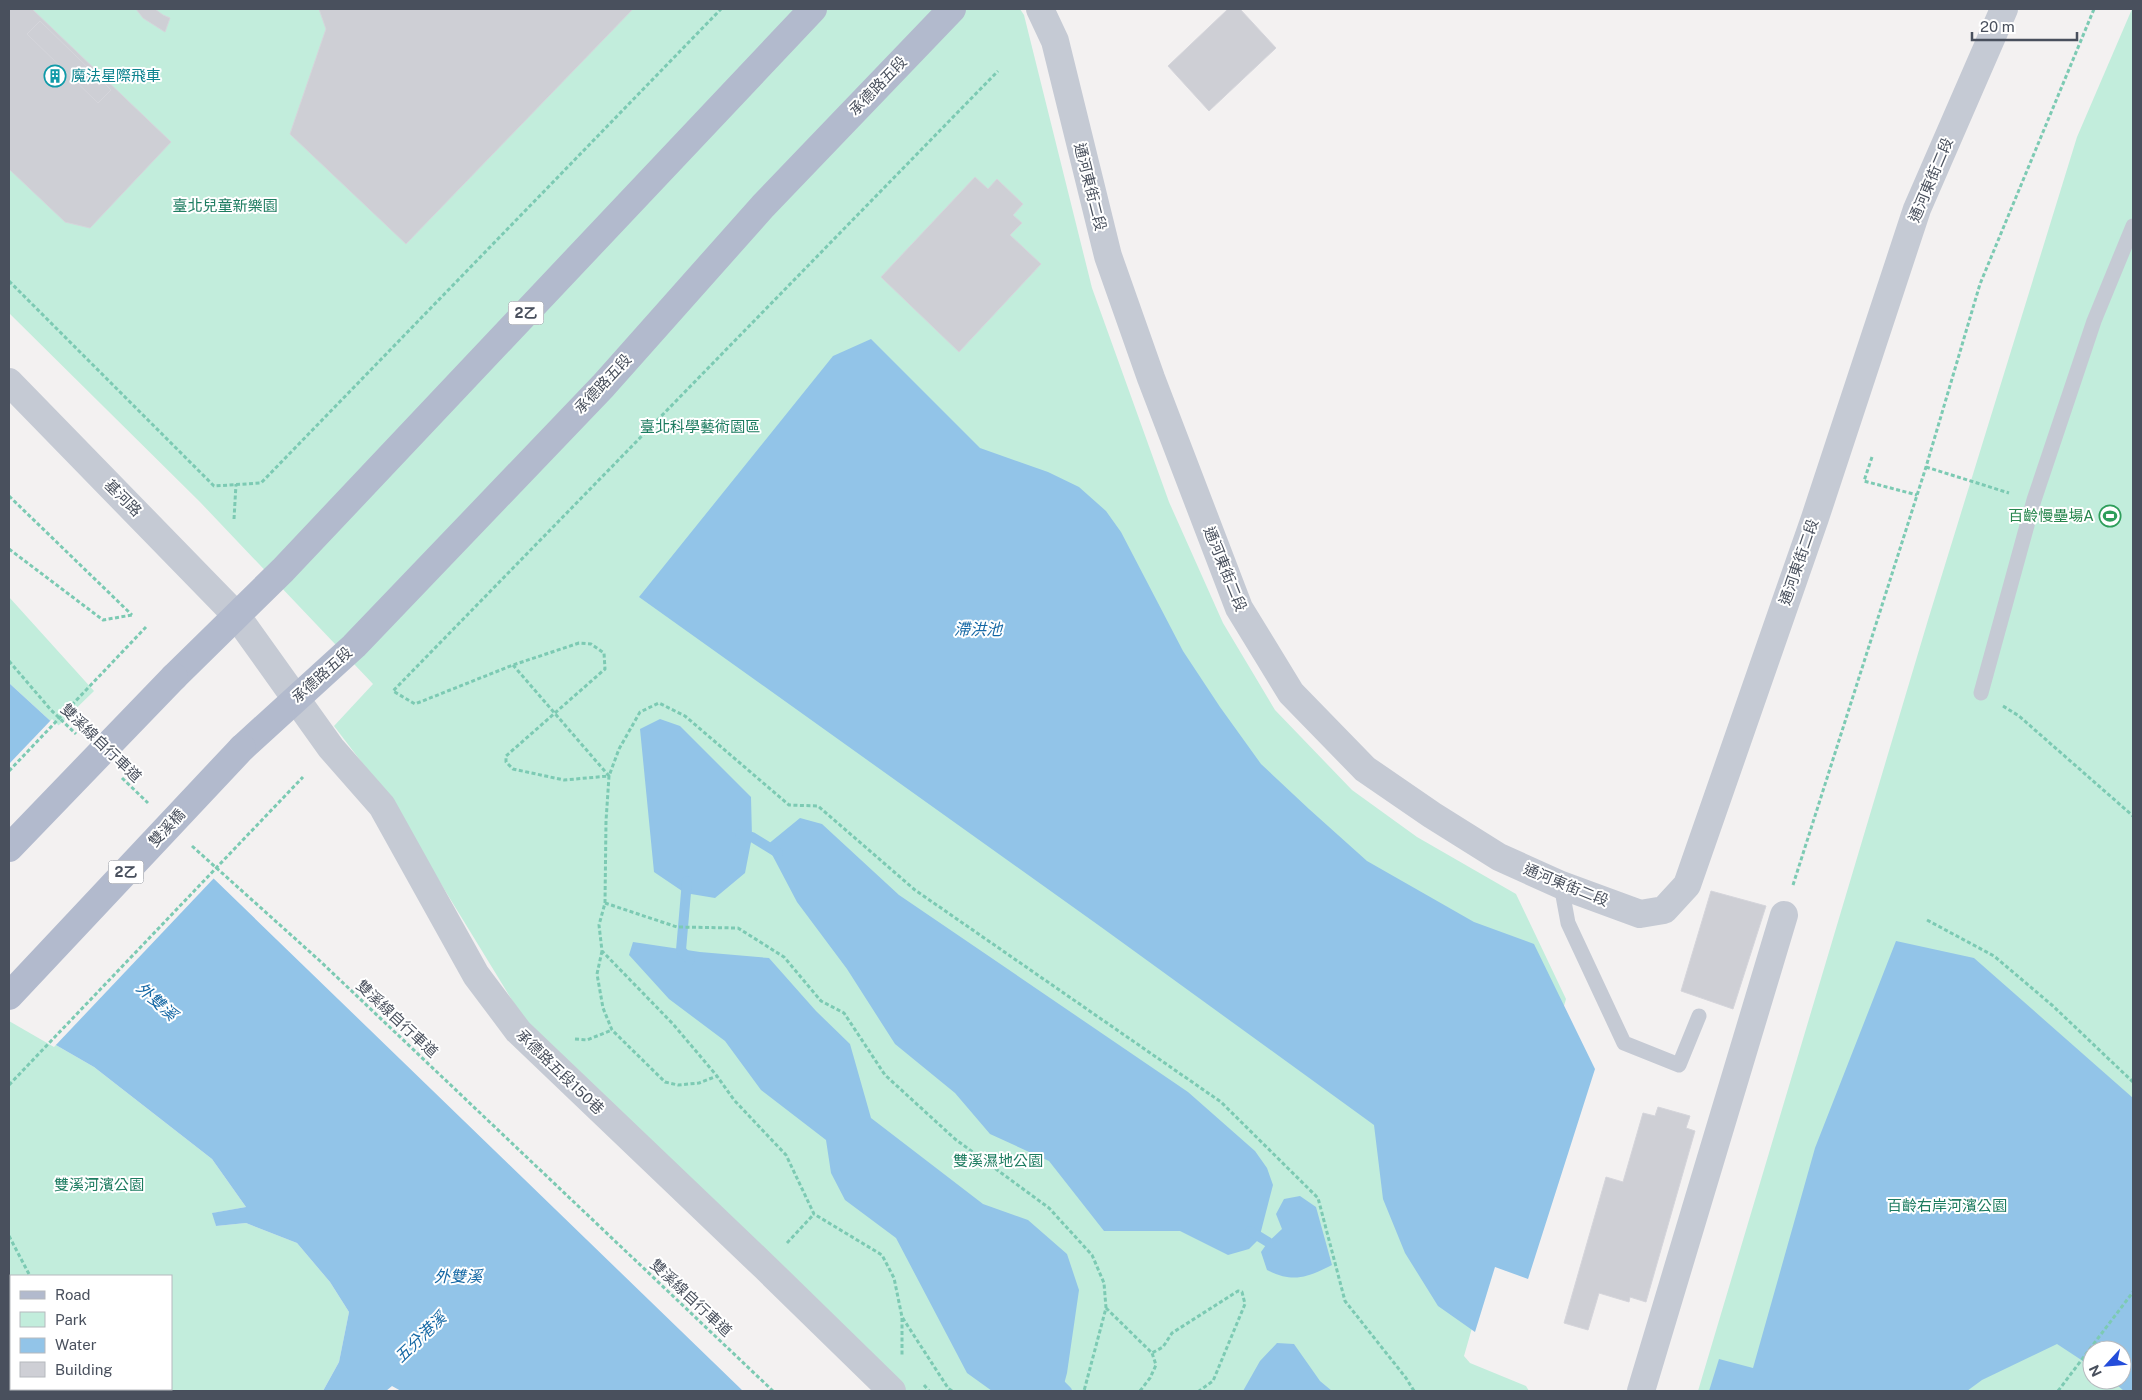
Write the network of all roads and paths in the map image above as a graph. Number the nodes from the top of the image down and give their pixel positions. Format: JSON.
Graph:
{"nodes":[{"id":1,"x":721,"y":9,"type":"edge"},
{"id":2,"x":813,"y":9,"type":"edge"},
{"id":3,"x":952,"y":9,"type":"edge"},
{"id":4,"x":1040,"y":9,"type":"edge"},
{"id":5,"x":2004,"y":9,"type":"edge"},
{"id":6,"x":2089,"y":9,"type":"edge"},
{"id":7,"x":2094,"y":10,"type":"edge"},
{"id":8,"x":998,"y":72,"type":"dead end"},
{"id":9,"x":2133,"y":226,"type":"edge"},
{"id":10,"x":9,"y":281,"type":"edge"},
{"id":11,"x":9,"y":382,"type":"edge"},
{"id":12,"x":1873,"y":453,"type":"dead end"},
{"id":13,"x":1926,"y":467,"type":"junction"},
{"id":14,"x":236,"y":484,"type":"junction"},
{"id":15,"x":1917,"y":494,"type":"junction"},
{"id":16,"x":9,"y":496,"type":"edge"},
{"id":17,"x":2034,"y":500,"type":"junction"},
{"id":18,"x":234,"y":519,"type":"dead end"},
{"id":19,"x":9,"y":549,"type":"edge"},
{"id":20,"x":236,"y":615,"type":"junction"},
{"id":21,"x":146,"y":627,"type":"dead end"},
{"id":22,"x":9,"y":661,"type":"edge"},
{"id":23,"x":513,"y":665,"type":"junction"},
{"id":24,"x":1981,"y":693,"type":"joint"},
{"id":25,"x":294,"y":699,"type":"junction"},
{"id":26,"x":555,"y":715,"type":"junction"},
{"id":27,"x":78,"y":736,"type":"dead end"},
{"id":28,"x":242,"y":748,"type":"joint"},
{"id":29,"x":9,"y":772,"type":"edge"},
{"id":30,"x":120,"y":776,"type":"dead end"},
{"id":31,"x":609,"y":776,"type":"junction"},
{"id":32,"x":303,"y":777,"type":"dead end"},
{"id":33,"x":155,"y":810,"type":"dead end"},
{"id":34,"x":2133,"y":816,"type":"edge"},
{"id":35,"x":189,"y":843,"type":"dead end"},
{"id":36,"x":9,"y":848,"type":"edge"},
{"id":37,"x":1561,"y":885,"type":"junction"},
{"id":38,"x":605,"y":903,"type":"junction"},
{"id":39,"x":1784,"y":915,"type":"joint"},
{"id":40,"x":1927,"y":920,"type":"dead end"},
{"id":41,"x":602,"y":951,"type":"junction"},
{"id":42,"x":9,"y":996,"type":"edge"},
{"id":43,"x":1698,"y":1016,"type":"dead end"},
{"id":44,"x":717,"y":1076,"type":"junction"},
{"id":45,"x":2133,"y":1082,"type":"edge"},
{"id":46,"x":9,"y":1085,"type":"edge"},
{"id":47,"x":814,"y":1214,"type":"junction"},
{"id":48,"x":9,"y":1236,"type":"edge"},
{"id":49,"x":766,"y":1267,"type":"junction"},
{"id":50,"x":29,"y":1275,"type":"edge"},
{"id":51,"x":2133,"y":1292,"type":"edge"},
{"id":52,"x":1106,"y":1308,"type":"junction"},
{"id":53,"x":902,"y":1317,"type":"junction"},
{"id":54,"x":1152,"y":1353,"type":"junction"},
{"id":55,"x":908,"y":1363,"type":"dead end"},
{"id":56,"x":919,"y":1379,"type":"dead end"},
{"id":57,"x":773,"y":1391,"type":"edge"},
{"id":58,"x":892,"y":1391,"type":"edge"},
{"id":59,"x":929,"y":1391,"type":"edge"},
{"id":60,"x":952,"y":1391,"type":"edge"},
{"id":61,"x":1084,"y":1391,"type":"edge"},
{"id":62,"x":1140,"y":1391,"type":"edge"},
{"id":63,"x":1199,"y":1391,"type":"edge"},
{"id":64,"x":1414,"y":1391,"type":"edge"},
{"id":65,"x":1641,"y":1391,"type":"edge"},
{"id":66,"x":2058,"y":1391,"type":"edge"}],
"edges":[{"from":1,"to":14,"type":"path"},
{"from":2,"to":20,"type":"main road","number":"2乙"},
{"from":3,"to":25,"type":"main road","name":"承德路五段","number":"2乙"},
{"from":4,"to":37,"type":"street","name":"通河東街二段"},
{"from":5,"to":37,"type":"street","name":"通河東街二段"},
{"from":6,"to":7,"type":"path"},
{"from":7,"to":13,"type":"path"},
{"from":8,"to":23,"type":"path"},
{"from":9,"to":17,"type":"lane"},
{"from":10,"to":14,"type":"path"},
{"from":11,"to":20,"type":"street","name":"基河路"},
{"from":12,"to":15,"type":"path"},
{"from":13,"to":15,"type":"path"},
{"from":13,"to":17,"type":"path"},
{"from":14,"to":18,"type":"path"},
{"from":15,"to":39,"type":"path"},
{"from":16,"to":19,"type":"path"},
{"from":17,"to":24,"type":"lane"},
{"from":20,"to":25,"type":"street","name":"基河路"},
{"from":20,"to":36,"type":"main road","number":"2乙","bridge":true},
{"from":21,"to":29,"type":"path","bridge":true},
{"from":22,"to":27,"type":"path","name":"雙溪線自行車道"},
{"from":23,"to":26,"type":"path"},
{"from":23,"to":26,"type":"path"},
{"from":24,"to":34,"type":"path"},
{"from":25,"to":28,"type":"main road","name":"承德路五段","number":"2乙"},
{"from":25,"to":49,"type":"street","name":"承德路五段150巷"},
{"from":26,"to":31,"type":"path"},
{"from":26,"to":31,"type":"path"},
{"from":28,"to":42,"type":"main road","name":"雙溪橋","number":"2乙","bridge":true},
{"from":30,"to":33,"type":"path","name":"雙溪線自行車道"},
{"from":31,"to":38,"type":"path"},
{"from":31,"to":64,"type":"path"},
{"from":32,"to":46,"type":"path","bridge":true},
{"from":35,"to":57,"type":"path","name":"雙溪線自行車道"},
{"from":37,"to":43,"type":"lane"},
{"from":38,"to":41,"type":"path"},
{"from":38,"to":52,"type":"path"},
{"from":39,"to":65,"type":"street"},
{"from":40,"to":45,"type":"path"},
{"from":41,"to":44,"type":"path"},
{"from":41,"to":44,"type":"path"},
{"from":44,"to":47,"type":"path"},
{"from":47,"to":49,"type":"path"},
{"from":47,"to":53,"type":"path"},
{"from":48,"to":50,"type":"path"},
{"from":49,"to":58,"type":"street","name":"承德路五段150巷"},
{"from":51,"to":66,"type":"path"},
{"from":52,"to":54,"type":"path"},
{"from":52,"to":61,"type":"path"},
{"from":53,"to":55,"type":"path"},
{"from":53,"to":60,"type":"path"},
{"from":54,"to":62,"type":"path"},
{"from":54,"to":63,"type":"path"},
{"from":56,"to":59,"type":"path"}]}
